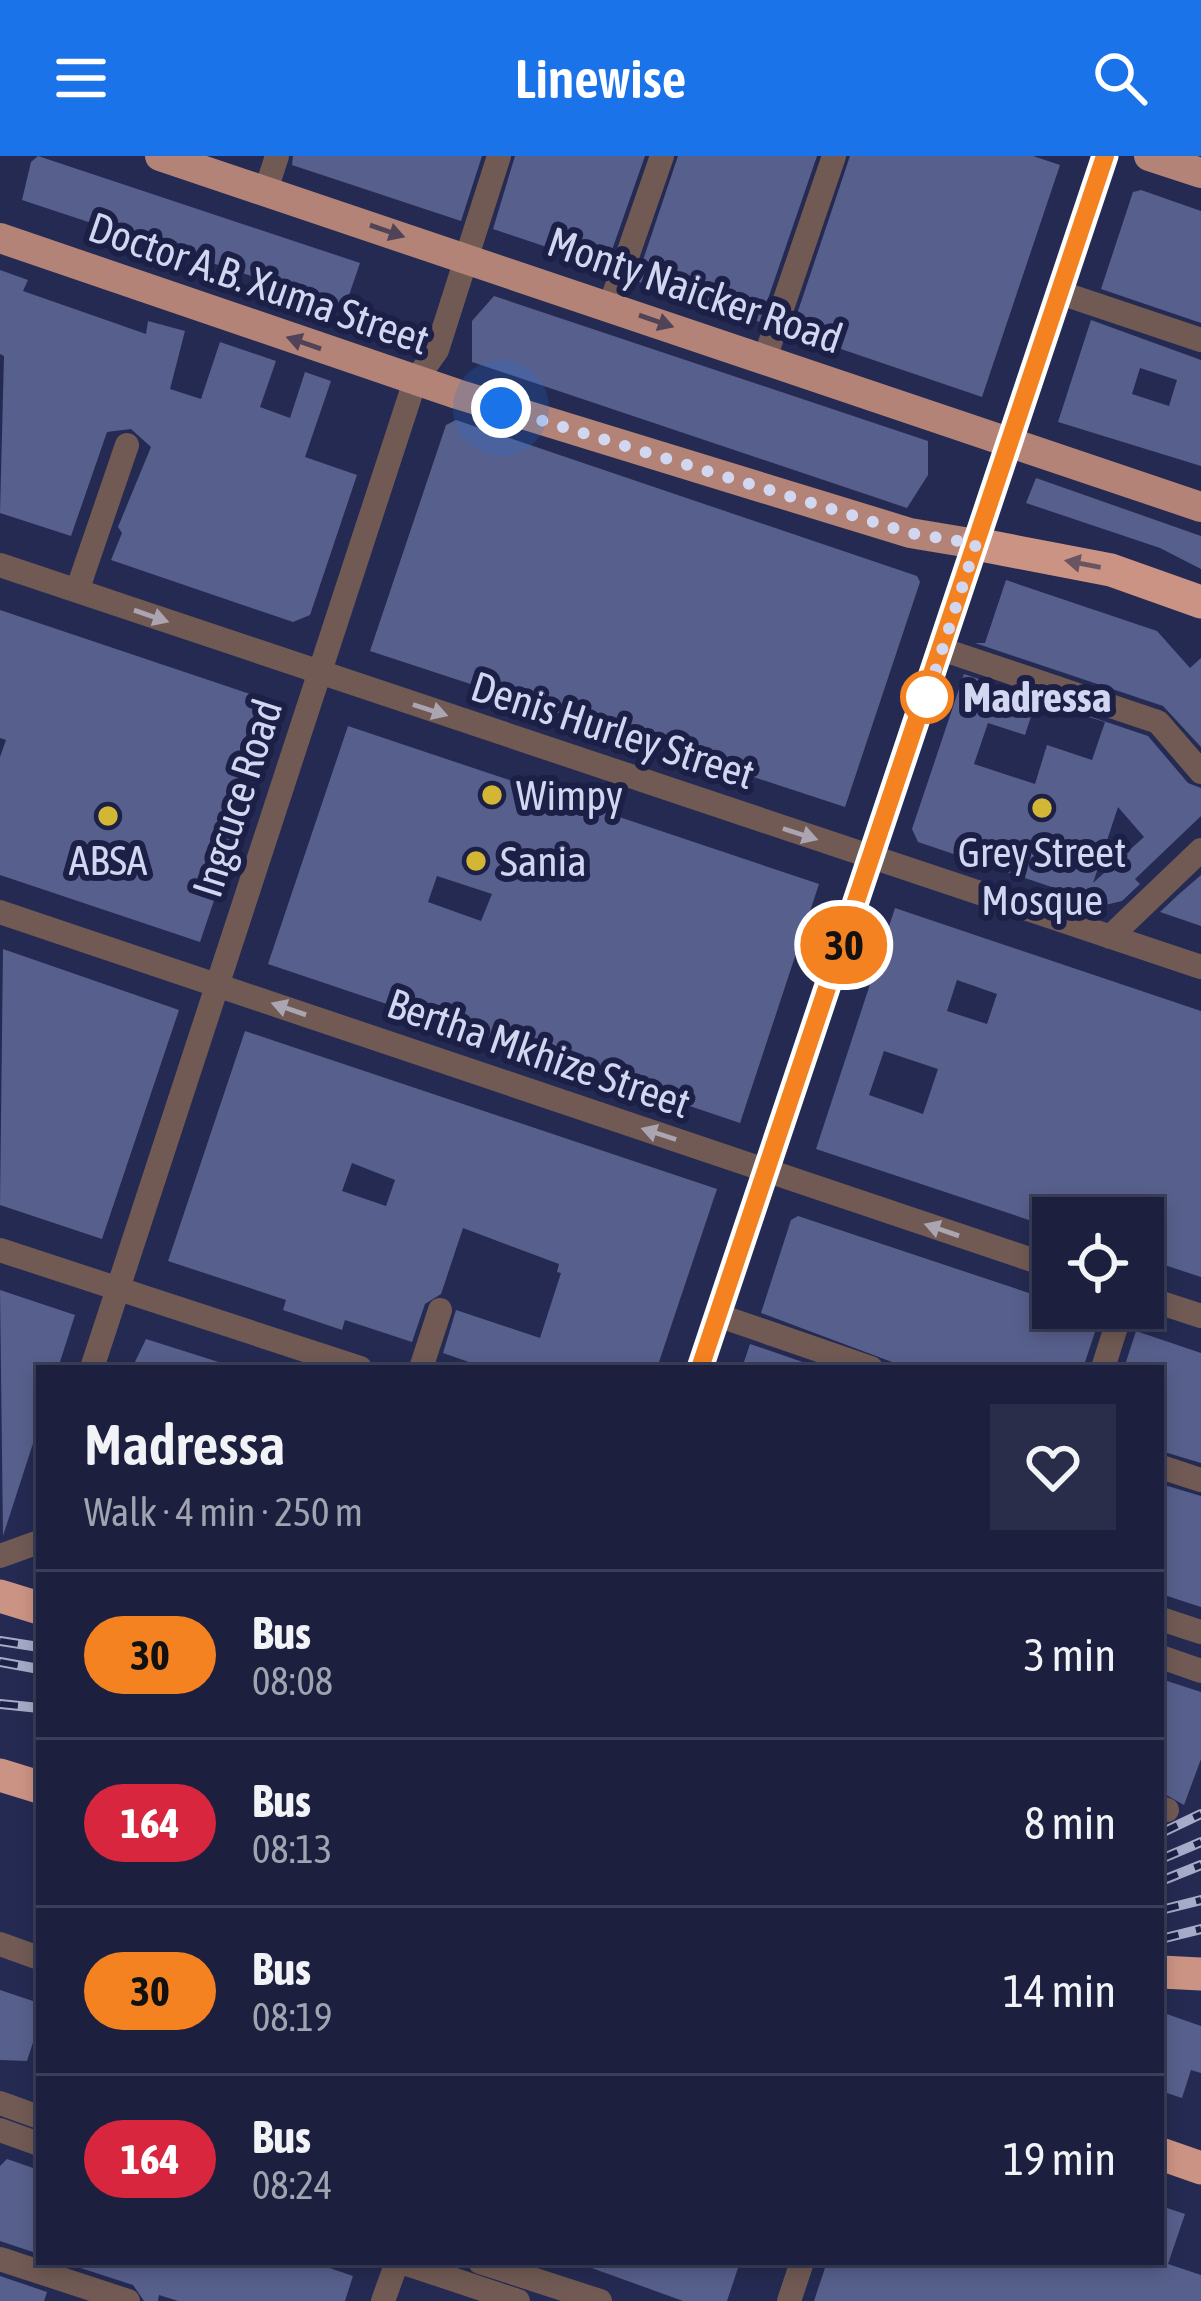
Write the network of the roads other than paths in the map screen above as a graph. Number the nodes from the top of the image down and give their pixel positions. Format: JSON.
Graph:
{"nodes":[{"id":1,"x":160,"y":156,"type":"edge"},
{"id":2,"x":277,"y":156,"type":"edge"},
{"id":3,"x":499,"y":156,"type":"edge"},
{"id":4,"x":662,"y":156,"type":"edge"},
{"id":5,"x":834,"y":156,"type":"edge"},
{"id":6,"x":1105,"y":156,"type":"edge"},
{"id":7,"x":1149,"y":156,"type":"edge"},
{"id":8,"x":1201,"y":173,"type":"edge"},
{"id":9,"x":266,"y":190,"type":"junction"},
{"id":10,"x":0,"y":238,"type":"edge"},
{"id":11,"x":465,"y":257,"type":"junction"},
{"id":12,"x":1058,"y":292,"type":"junction"},
{"id":13,"x":610,"y":306,"type":"junction"},
{"id":14,"x":1201,"y":340,"type":"edge"},
{"id":15,"x":765,"y":358,"type":"junction"},
{"id":16,"x":415,"y":381,"type":"junction"},
{"id":17,"x":1010,"y":443,"type":"junction"},
{"id":18,"x":127,"y":445,"type":"dead end"},
{"id":19,"x":1201,"y":507,"type":"edge"},
{"id":20,"x":976,"y":544,"type":"junction"},
{"id":21,"x":0,"y":565,"type":"edge"},
{"id":22,"x":77,"y":591,"type":"junction"},
{"id":23,"x":1194,"y":598,"type":"edge"},
{"id":24,"x":944,"y":650,"type":"junction"},
{"id":25,"x":319,"y":673,"type":"junction"},
{"id":26,"x":1201,"y":772,"type":"edge"},
{"id":27,"x":1201,"y":850,"type":"edge"},
{"id":28,"x":872,"y":858,"type":"junction"},
{"id":29,"x":0,"y":912,"type":"edge"},
{"id":30,"x":1110,"y":937,"type":"junction"},
{"id":31,"x":1201,"y":967,"type":"edge"},
{"id":32,"x":217,"y":985,"type":"junction"},
{"id":33,"x":770,"y":1172,"type":"junction"},
{"id":34,"x":0,"y":1250,"type":"edge"},
{"id":35,"x":1032,"y":1260,"type":"edge"},
{"id":36,"x":117,"y":1288,"type":"junction"},
{"id":37,"x":1164,"y":1304,"type":"edge"},
{"id":38,"x":440,"y":1310,"type":"dead end"},
{"id":39,"x":720,"y":1316,"type":"junction"},
{"id":40,"x":1201,"y":1316,"type":"edge"},
{"id":41,"x":1115,"y":1329,"type":"edge"},
{"id":42,"x":93,"y":1365,"type":"edge"},
{"id":43,"x":351,"y":1365,"type":"edge"},
{"id":44,"x":422,"y":1365,"type":"edge"},
{"id":45,"x":701,"y":1365,"type":"edge"},
{"id":46,"x":862,"y":1365,"type":"edge"},
{"id":47,"x":1103,"y":1365,"type":"edge"},
{"id":48,"x":1164,"y":1468,"type":"edge"},
{"id":49,"x":1201,"y":1480,"type":"edge"},
{"id":50,"x":36,"y":1547,"type":"edge"},
{"id":51,"x":0,"y":1556,"type":"edge"},
{"id":52,"x":0,"y":1596,"type":"edge"},
{"id":53,"x":36,"y":1607,"type":"edge"},
{"id":54,"x":1164,"y":1620,"type":"edge"},
{"id":55,"x":1196,"y":1631,"type":"edge"},
{"id":56,"x":1181,"y":1664,"type":"edge"},
{"id":57,"x":0,"y":1774,"type":"edge"},
{"id":58,"x":36,"y":1786,"type":"edge"},
{"id":59,"x":0,"y":1944,"type":"edge"},
{"id":60,"x":36,"y":1957,"type":"edge"},
{"id":61,"x":1164,"y":1972,"type":"edge"},
{"id":62,"x":1201,"y":1975,"type":"edge"},
{"id":63,"x":0,"y":2103,"type":"edge"},
{"id":64,"x":36,"y":2116,"type":"edge"},
{"id":65,"x":0,"y":2130,"type":"edge"},
{"id":66,"x":36,"y":2143,"type":"edge"},
{"id":67,"x":1164,"y":2155,"type":"edge"},
{"id":68,"x":1201,"y":2168,"type":"edge"},
{"id":69,"x":0,"y":2259,"type":"edge"},
{"id":70,"x":398,"y":2265,"type":"edge"},
{"id":71,"x":408,"y":2265,"type":"edge"},
{"id":72,"x":489,"y":2265,"type":"edge"},
{"id":73,"x":801,"y":2265,"type":"edge"},
{"id":74,"x":594,"y":2300,"type":"edge"},
{"id":75,"x":128,"y":2301,"type":"edge"},
{"id":76,"x":383,"y":2301,"type":"edge"},
{"id":77,"x":518,"y":2301,"type":"edge"},
{"id":78,"x":789,"y":2301,"type":"edge"}],
"edges":[{"from":1,"to":9,"type":"main road","name":"Monty Naicker Road"},
{"from":2,"to":9,"type":"street"},
{"from":3,"to":11,"type":"street","name":"Ingcuce Road"},
{"from":4,"to":13,"type":"street"},
{"from":5,"to":15,"type":"street"},
{"from":6,"to":12,"type":"street"},
{"from":7,"to":8,"type":"main road"},
{"from":9,"to":11,"type":"main road","name":"Monty Naicker Road","one_way":true},
{"from":16,"to":10,"type":"main road","name":"Doctor A.B. Xuma Street","one_way":true},
{"from":11,"to":13,"type":"main road","name":"Monty Naicker Road"},
{"from":11,"to":16,"type":"street","name":"Ingcuce Road"},
{"from":12,"to":14,"type":"street"},
{"from":12,"to":17,"type":"street"},
{"from":13,"to":15,"type":"main road","name":"Monty Naicker Road","one_way":true},
{"from":15,"to":17,"type":"main road","name":"Monty Naicker Road"},
{"from":16,"to":20,"type":"main road","name":"Doctor A.B. Xuma Street"},
{"from":16,"to":25,"type":"street","name":"Ingcuce Road"},
{"from":17,"to":19,"type":"main road","name":"Monty Naicker Road"},
{"from":17,"to":20,"type":"street"},
{"from":18,"to":22,"type":"street"},
{"from":23,"to":20,"type":"highway","one_way":true},
{"from":20,"to":24,"type":"street"},
{"from":21,"to":22,"type":"street","name":"Denis Hurley Street"},
{"from":22,"to":25,"type":"street","name":"Denis Hurley Street","one_way":true},
{"from":24,"to":26,"type":"street"},
{"from":24,"to":28,"type":"street"},
{"from":25,"to":28,"type":"street","name":"Denis Hurley Street","one_way":true},
{"from":25,"to":32,"type":"street","name":"Ingcuce Road"},
{"from":27,"to":30,"type":"street"},
{"from":28,"to":30,"type":"street","name":"Denis Hurley Street"},
{"from":28,"to":33,"type":"street"},
{"from":29,"to":32,"type":"street","name":"Bertha Mkhize Street"},
{"from":30,"to":31,"type":"street","name":"Denis Hurley Street"},
{"from":33,"to":32,"type":"street","name":"Bertha Mkhize Street","one_way":true},
{"from":32,"to":36,"type":"street","name":"Ingcuce Road"},
{"from":35,"to":33,"type":"street","name":"Bertha Mkhize Street","one_way":true},
{"from":33,"to":39,"type":"street"},
{"from":34,"to":36,"type":"street"},
{"from":36,"to":42,"type":"street","name":"Ingcuce Road"},
{"from":36,"to":43,"type":"street"},
{"from":37,"to":40,"type":"street"},
{"from":38,"to":44,"type":"street"},
{"from":39,"to":45,"type":"street"},
{"from":39,"to":46,"type":"street"},
{"from":41,"to":47,"type":"street"},
{"from":48,"to":49,"type":"street"},
{"from":50,"to":51,"type":"street"},
{"from":52,"to":53,"type":"highway"},
{"from":54,"to":55,"type":"street"},
{"from":55,"to":56,"type":"street"},
{"from":57,"to":58,"type":"highway"},
{"from":59,"to":60,"type":"street"},
{"from":61,"to":62,"type":"highway"},
{"from":63,"to":64,"type":"street"},
{"from":65,"to":66,"type":"street"},
{"from":67,"to":68,"type":"highway"},
{"from":69,"to":75,"type":"street"},
{"from":70,"to":76,"type":"street"},
{"from":71,"to":77,"type":"street"},
{"from":72,"to":74,"type":"street"},
{"from":73,"to":78,"type":"street"}]}
